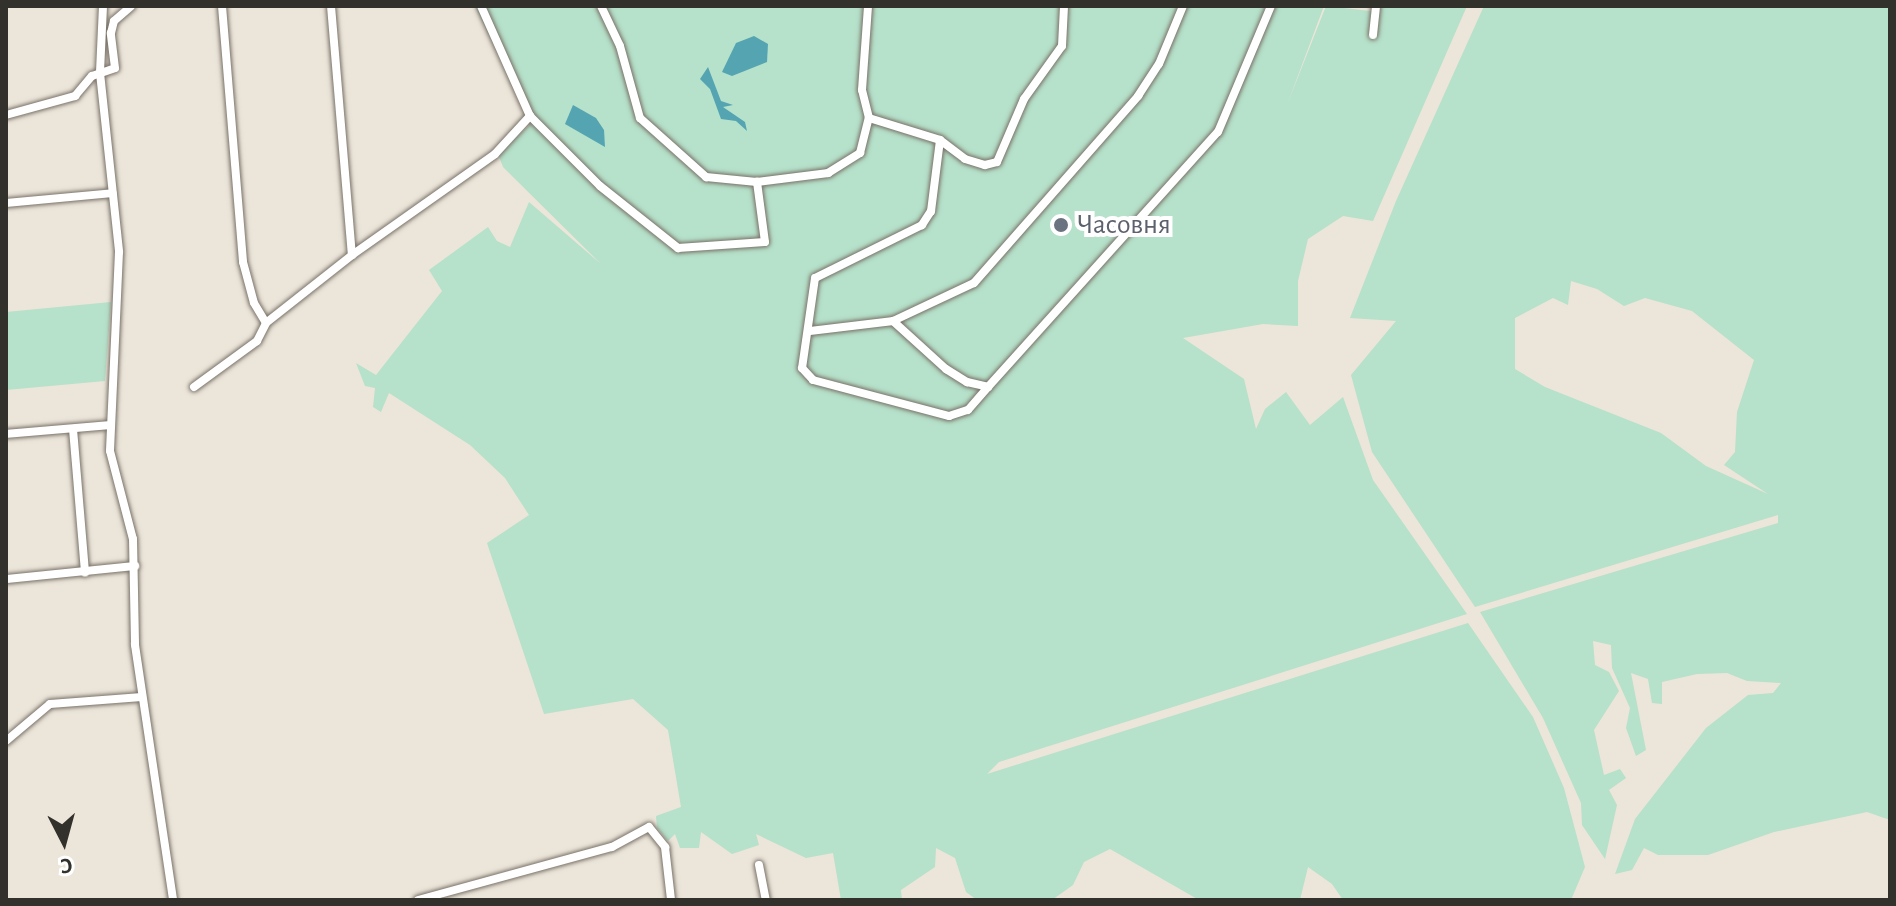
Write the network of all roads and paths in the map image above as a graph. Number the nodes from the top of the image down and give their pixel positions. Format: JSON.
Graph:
{"nodes":[{"id":1,"x":103,"y":6,"type":"edge"},
{"id":2,"x":131,"y":6,"type":"edge"},
{"id":3,"x":222,"y":6,"type":"edge"},
{"id":4,"x":331,"y":6,"type":"edge"},
{"id":5,"x":481,"y":6,"type":"edge"},
{"id":6,"x":601,"y":6,"type":"edge"},
{"id":7,"x":868,"y":6,"type":"edge"},
{"id":8,"x":1064,"y":6,"type":"edge"},
{"id":9,"x":1183,"y":6,"type":"edge"},
{"id":10,"x":1271,"y":6,"type":"edge"},
{"id":11,"x":1376,"y":6,"type":"edge"},
{"id":12,"x":1373,"y":35,"type":"dead end"},
{"id":13,"x":100,"y":73,"type":"junction"},
{"id":14,"x":6,"y":115,"type":"edge"},
{"id":15,"x":530,"y":116,"type":"junction"},
{"id":16,"x":869,"y":118,"type":"junction"},
{"id":17,"x":940,"y":140,"type":"junction"},
{"id":18,"x":757,"y":182,"type":"junction"},
{"id":19,"x":113,"y":193,"type":"junction"},
{"id":20,"x":6,"y":203,"type":"edge"},
{"id":21,"x":352,"y":255,"type":"junction"},
{"id":22,"x":893,"y":321,"type":"junction"},
{"id":23,"x":266,"y":323,"type":"junction"},
{"id":24,"x":810,"y":331,"type":"junction"},
{"id":25,"x":194,"y":387,"type":"dead end"},
{"id":26,"x":988,"y":387,"type":"junction"},
{"id":27,"x":110,"y":425,"type":"junction"},
{"id":28,"x":73,"y":429,"type":"junction"},
{"id":29,"x":6,"y":434,"type":"edge"},
{"id":30,"x":135,"y":566,"type":"junction"},
{"id":31,"x":85,"y":572,"type":"junction"},
{"id":32,"x":6,"y":579,"type":"edge"},
{"id":33,"x":142,"y":697,"type":"junction"},
{"id":34,"x":6,"y":741,"type":"edge"},
{"id":35,"x":759,"y":865,"type":"dead end"},
{"id":36,"x":173,"y":900,"type":"edge"},
{"id":37,"x":418,"y":900,"type":"edge"},
{"id":38,"x":671,"y":900,"type":"edge"},
{"id":39,"x":766,"y":900,"type":"edge"}],
"edges":[{"from":1,"to":13,"type":"street"},
{"from":2,"to":13,"type":"street"},
{"from":3,"to":23,"type":"street"},
{"from":4,"to":21,"type":"street"},
{"from":5,"to":15,"type":"street"},
{"from":6,"to":18,"type":"street"},
{"from":7,"to":16,"type":"street"},
{"from":8,"to":17,"type":"street"},
{"from":9,"to":22,"type":"street"},
{"from":10,"to":26,"type":"street"},
{"from":11,"to":12,"type":"street"},
{"from":13,"to":14,"type":"street"},
{"from":13,"to":19,"type":"street"},
{"from":15,"to":18,"type":"street"},
{"from":15,"to":21,"type":"street"},
{"from":16,"to":17,"type":"street"},
{"from":16,"to":18,"type":"street"},
{"from":17,"to":24,"type":"street"},
{"from":19,"to":20,"type":"street"},
{"from":19,"to":27,"type":"street"},
{"from":21,"to":23,"type":"street"},
{"from":22,"to":24,"type":"street"},
{"from":22,"to":26,"type":"street"},
{"from":23,"to":25,"type":"street"},
{"from":24,"to":26,"type":"street"},
{"from":27,"to":28,"type":"street"},
{"from":27,"to":30,"type":"street"},
{"from":28,"to":29,"type":"street"},
{"from":28,"to":31,"type":"street"},
{"from":30,"to":31,"type":"street"},
{"from":30,"to":33,"type":"street"},
{"from":31,"to":32,"type":"street"},
{"from":33,"to":34,"type":"street"},
{"from":33,"to":36,"type":"street"},
{"from":35,"to":39,"type":"street"},
{"from":37,"to":38,"type":"street"}]}
